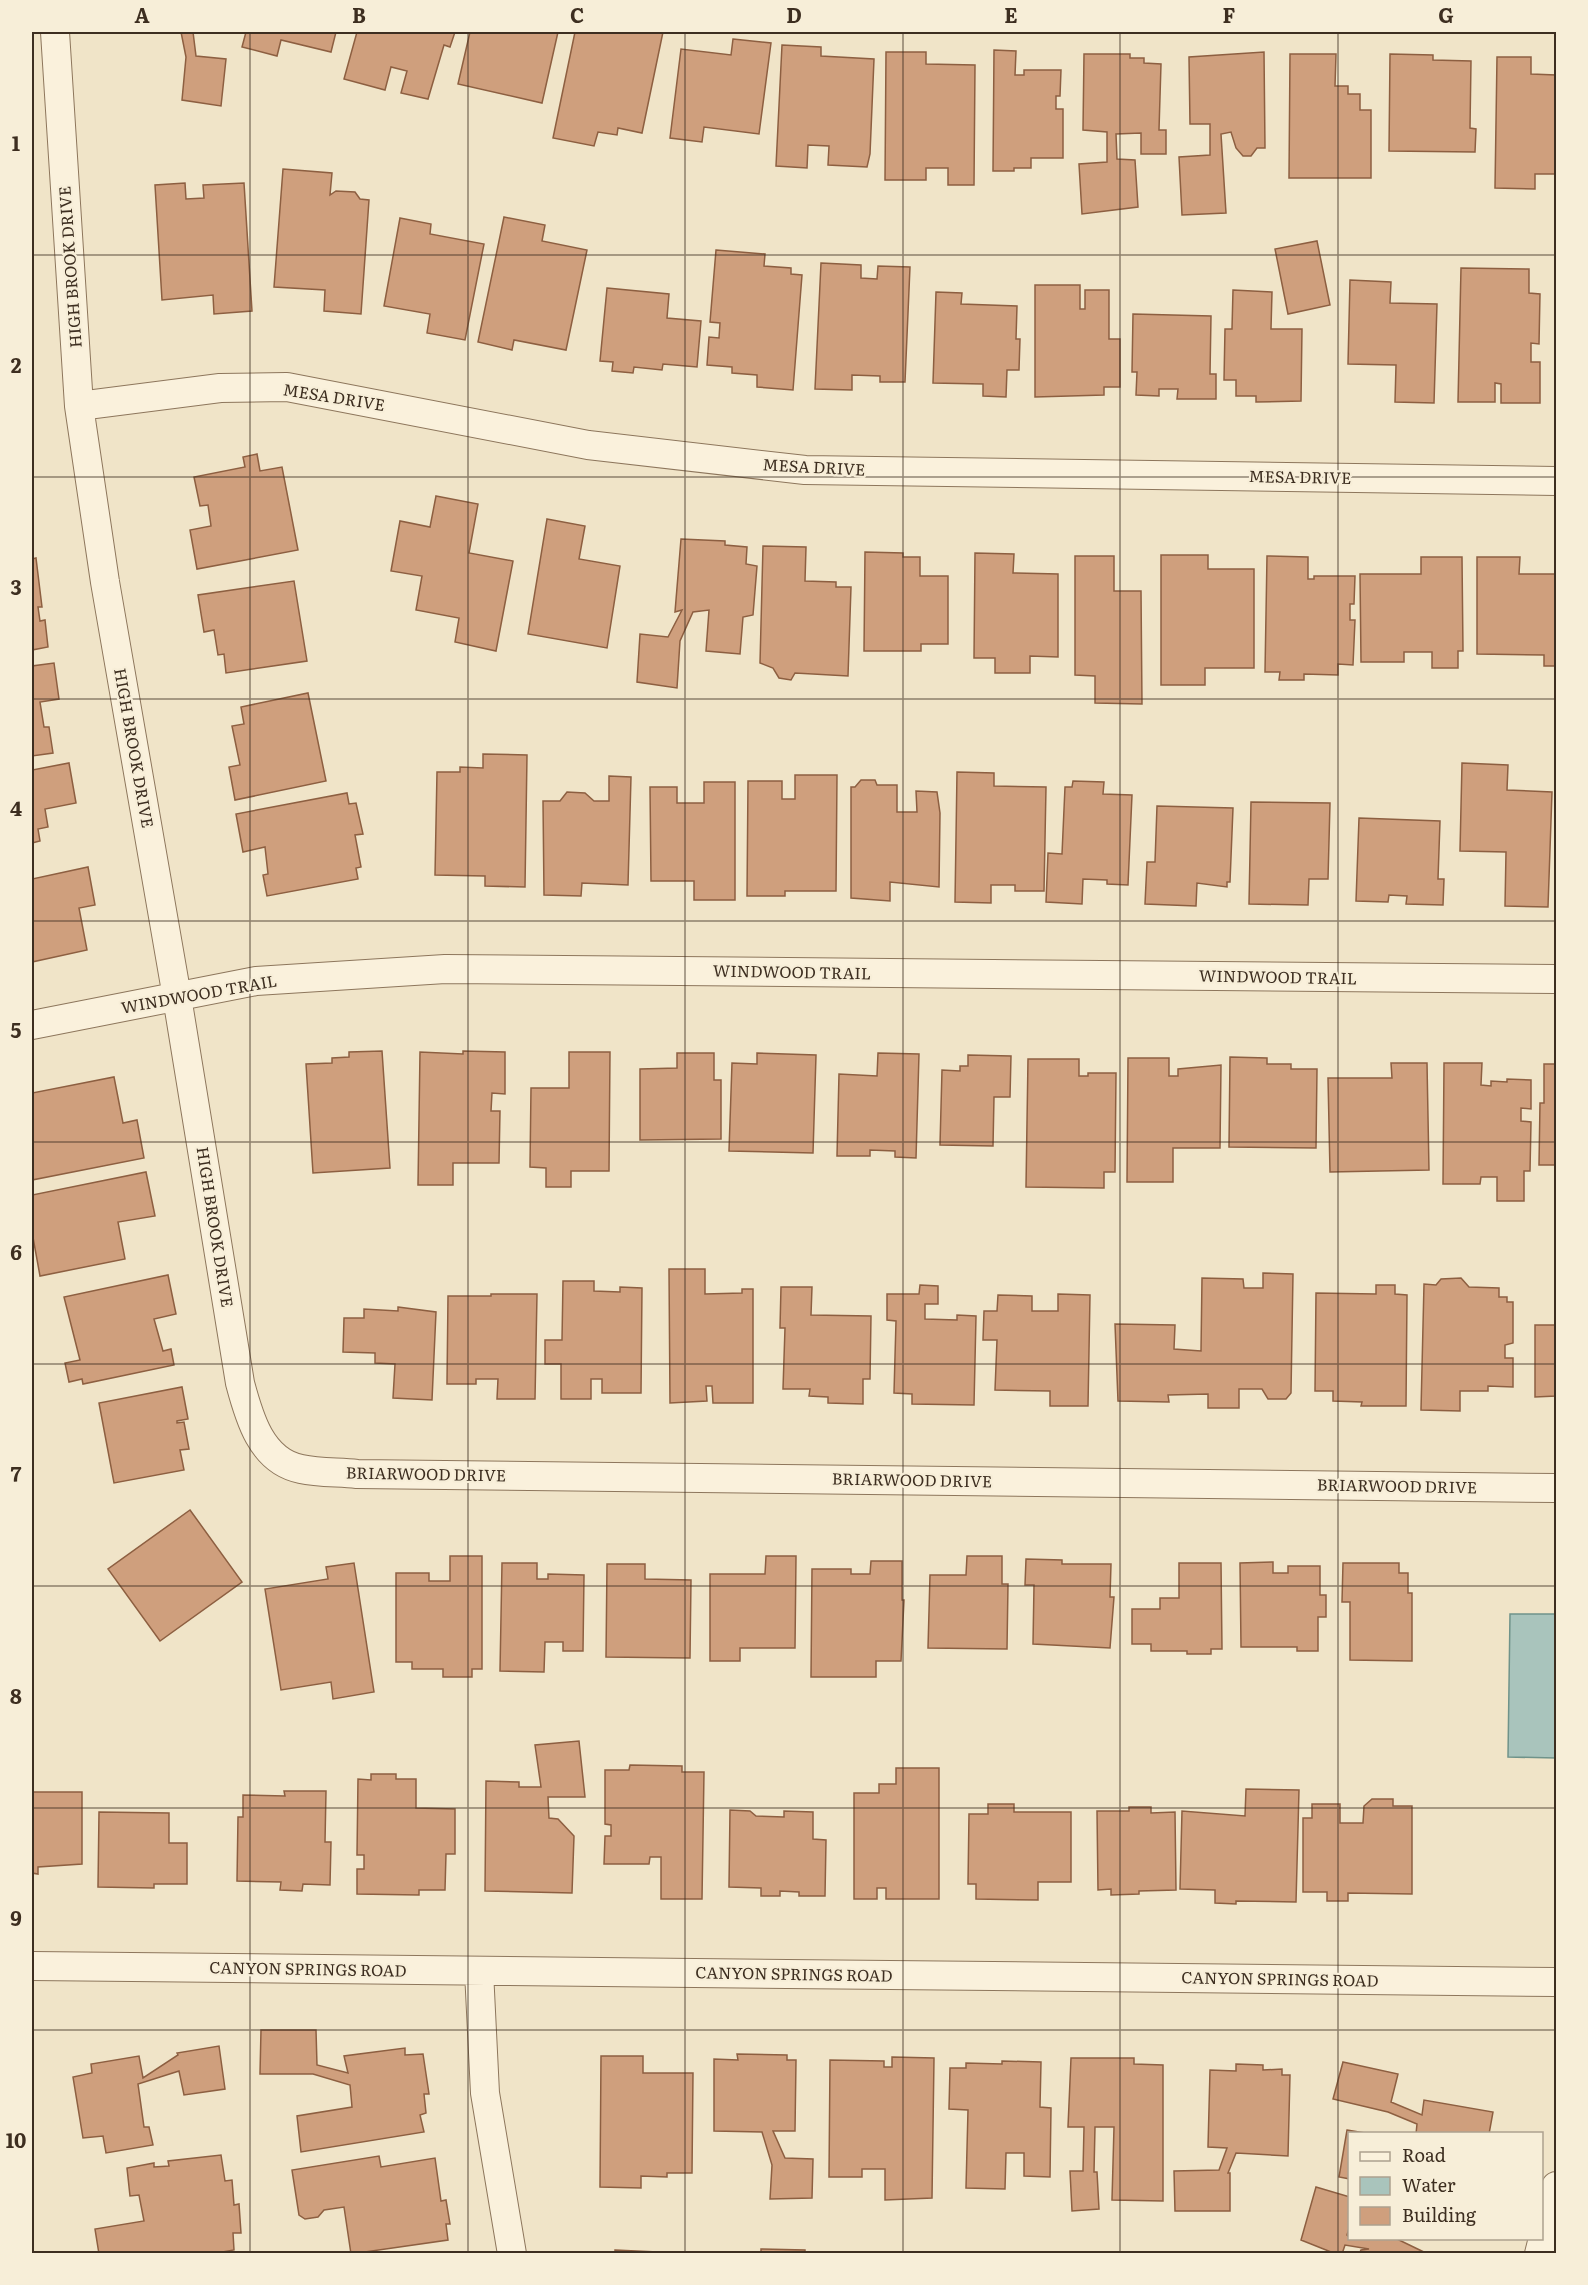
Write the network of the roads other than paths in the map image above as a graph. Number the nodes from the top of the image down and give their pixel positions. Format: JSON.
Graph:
{"nodes":[{"id":1,"x":55,"y":32,"type":"edge"},
{"id":2,"x":79,"y":406,"type":"junction"},
{"id":3,"x":1557,"y":481,"type":"edge"},
{"id":4,"x":1557,"y":979,"type":"edge"},
{"id":5,"x":177,"y":997,"type":"junction"},
{"id":6,"x":32,"y":1025,"type":"edge"},
{"id":7,"x":270,"y":1454,"type":"joint"},
{"id":8,"x":1557,"y":1488,"type":"edge"},
{"id":9,"x":32,"y":1966,"type":"edge"},
{"id":10,"x":479,"y":1971,"type":"junction"},
{"id":11,"x":1557,"y":1982,"type":"edge"},
{"id":12,"x":1557,"y":2186,"type":"edge"},
{"id":13,"x":1543,"y":2238,"type":"edge"},
{"id":14,"x":512,"y":2253,"type":"edge"}],
"edges":[{"from":1,"to":2,"type":"street","name":"HIGH BROOK DRIVE"},
{"from":2,"to":3,"type":"street","name":"MESA DRIVE"},
{"from":2,"to":5,"type":"street","name":"HIGH BROOK DRIVE"},
{"from":4,"to":5,"type":"street","name":"WINDWOOD TRAIL"},
{"from":5,"to":6,"type":"street","name":"WINDWOOD TRAIL"},
{"from":5,"to":7,"type":"street","name":"HIGH BROOK DRIVE"},
{"from":7,"to":8,"type":"street","name":"BRIARWOOD DRIVE"},
{"from":9,"to":10,"type":"street","name":"CANYON SPRINGS ROAD"},
{"from":10,"to":11,"type":"street","name":"CANYON SPRINGS ROAD"},
{"from":10,"to":14,"type":"street"},
{"from":12,"to":13,"type":"street"}]}
